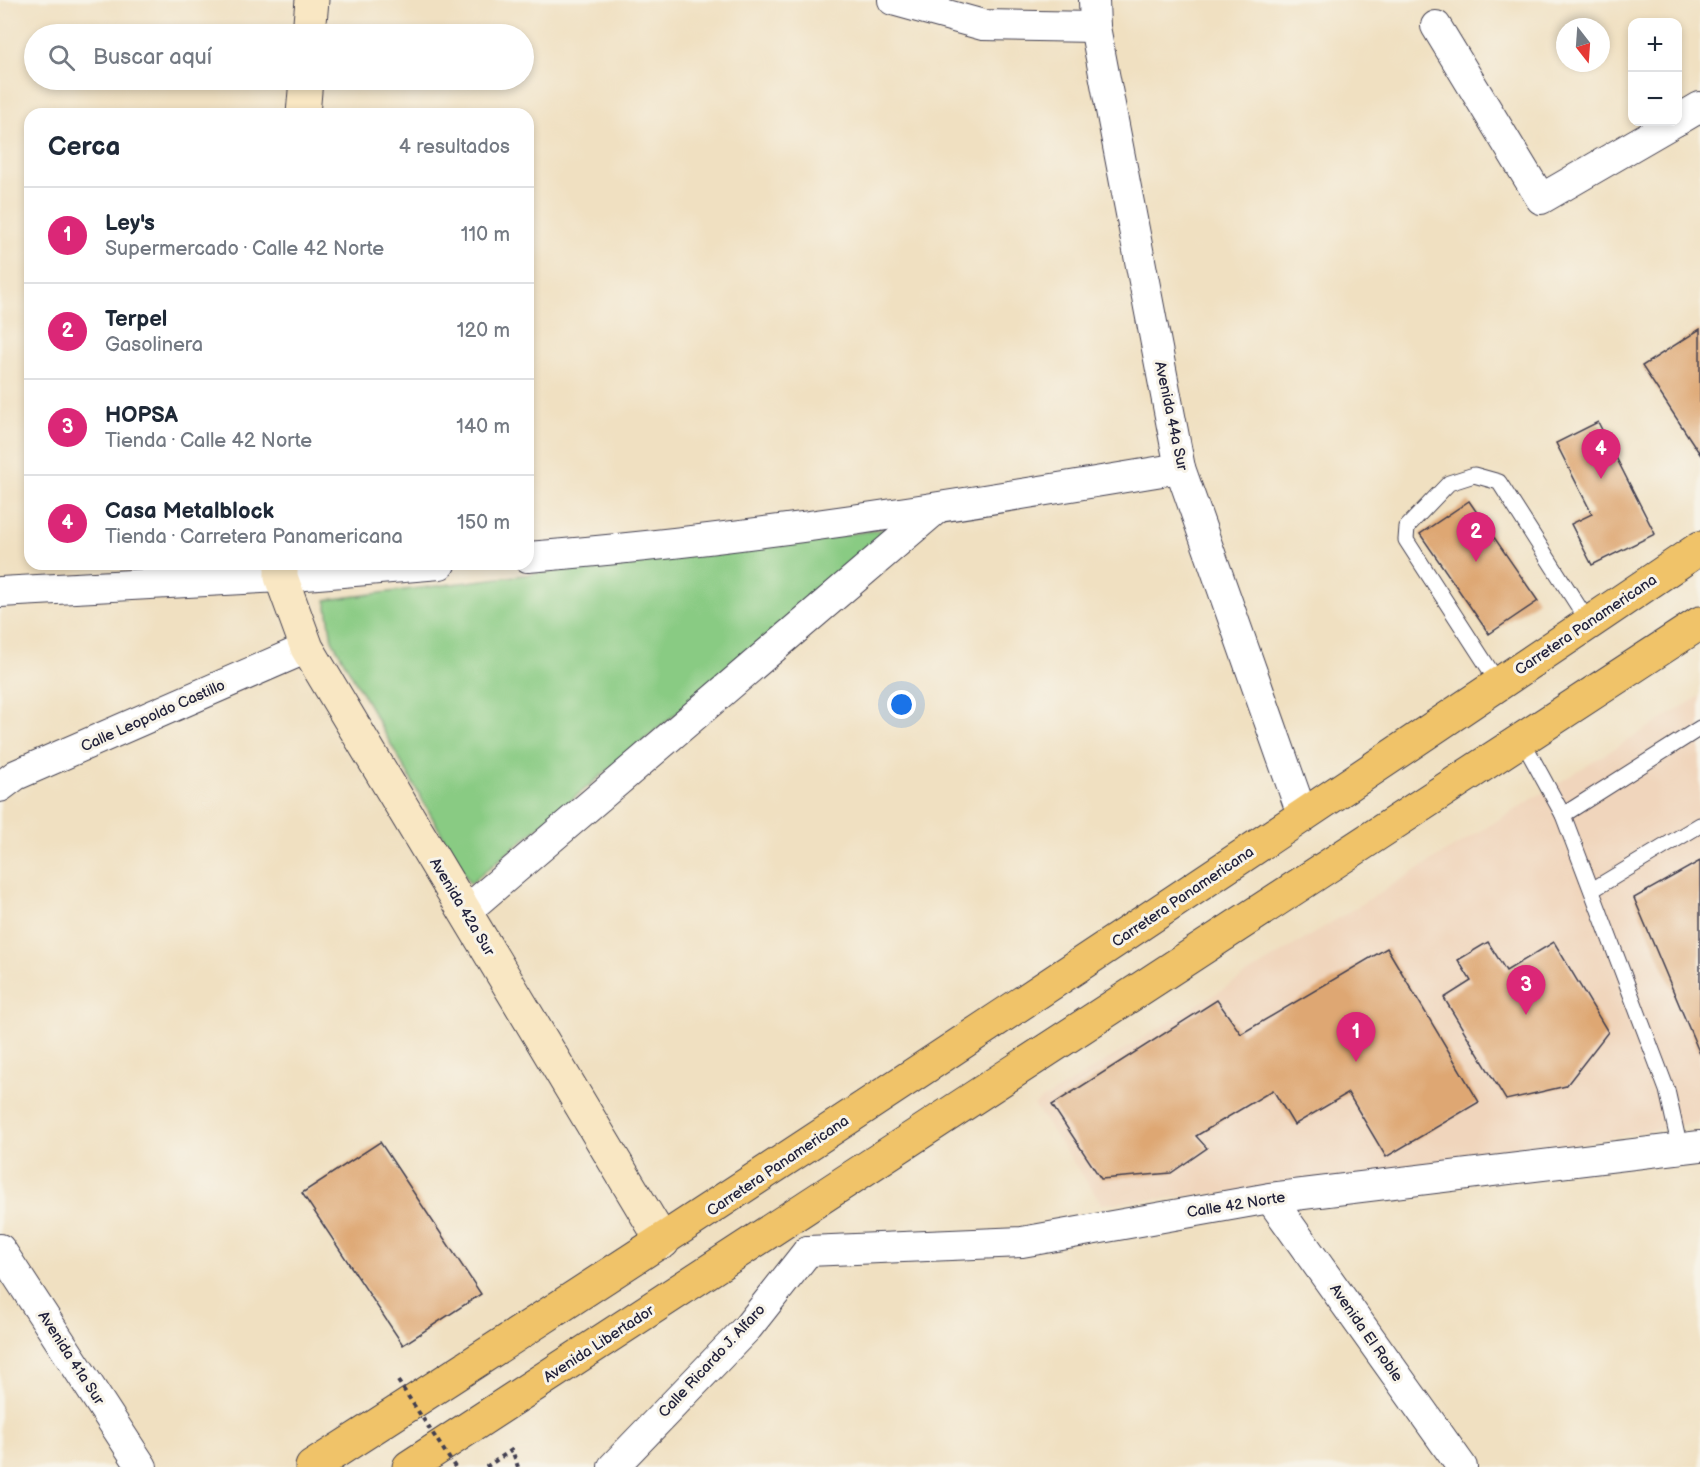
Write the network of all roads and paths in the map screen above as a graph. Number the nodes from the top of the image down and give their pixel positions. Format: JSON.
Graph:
{"nodes":[{"id":1,"x":312,"y":0,"type":"edge"},
{"id":2,"x":894,"y":0,"type":"edge"},
{"id":3,"x":1094,"y":14,"type":"edge"},
{"id":4,"x":310,"y":24,"type":"edge"},
{"id":5,"x":1436,"y":26,"type":"dead end"},
{"id":6,"x":305,"y":90,"type":"edge"},
{"id":7,"x":1700,"y":107,"type":"edge"},
{"id":8,"x":304,"y":108,"type":"edge"},
{"id":9,"x":1682,"y":118,"type":"edge"},
{"id":10,"x":1667,"y":126,"type":"edge"},
{"id":11,"x":1180,"y":468,"type":"junction"},
{"id":12,"x":936,"y":509,"type":"junction"},
{"id":13,"x":1700,"y":548,"type":"edge"},
{"id":14,"x":534,"y":557,"type":"edge"},
{"id":15,"x":281,"y":570,"type":"edge"},
{"id":16,"x":0,"y":592,"type":"edge"},
{"id":17,"x":1589,"y":623,"type":"junction"},
{"id":18,"x":1700,"y":623,"type":"edge"},
{"id":19,"x":307,"y":648,"type":"junction"},
{"id":20,"x":1499,"y":684,"type":"junction"},
{"id":21,"x":1700,"y":728,"type":"edge"},
{"id":22,"x":1522,"y":740,"type":"junction"},
{"id":23,"x":0,"y":787,"type":"edge"},
{"id":24,"x":1563,"y":815,"type":"junction"},
{"id":25,"x":1303,"y":817,"type":"junction"},
{"id":26,"x":1700,"y":825,"type":"edge"},
{"id":27,"x":1592,"y":890,"type":"junction"},
{"id":28,"x":465,"y":912,"type":"junction"},
{"id":29,"x":1690,"y":1148,"type":"edge"},
{"id":30,"x":1270,"y":1198,"type":"junction"},
{"id":31,"x":788,"y":1220,"type":"junction"},
{"id":32,"x":663,"y":1242,"type":"junction"},
{"id":33,"x":0,"y":1249,"type":"edge"},
{"id":34,"x":808,"y":1251,"type":"junction"},
{"id":35,"x":690,"y":1284,"type":"junction"},
{"id":36,"x":398,"y":1381,"type":"dead end"},
{"id":37,"x":142,"y":1467,"type":"edge"},
{"id":38,"x":312,"y":1467,"type":"edge"},
{"id":39,"x":409,"y":1467,"type":"edge"},
{"id":40,"x":455,"y":1467,"type":"edge"},
{"id":41,"x":486,"y":1467,"type":"edge"},
{"id":42,"x":518,"y":1467,"type":"edge"},
{"id":43,"x":613,"y":1467,"type":"edge"},
{"id":44,"x":1462,"y":1467,"type":"edge"}],
"edges":[{"from":1,"to":4,"type":"street"},
{"from":2,"to":3,"type":"street"},
{"from":3,"to":11,"type":"street","name":"Avenida 44a Sur"},
{"from":5,"to":10,"type":"street"},
{"from":6,"to":8,"type":"street"},
{"from":7,"to":9,"type":"street"},
{"from":11,"to":12,"type":"street"},
{"from":11,"to":25,"type":"street","name":"Avenida 44a Sur"},
{"from":12,"to":14,"type":"street"},
{"from":12,"to":28,"type":"street"},
{"from":13,"to":17,"type":"highway","name":"Carretera Panamericana"},
{"from":15,"to":16,"type":"street"},
{"from":15,"to":19,"type":"street","name":"Avenida 42a Sur"},
{"from":17,"to":20,"type":"highway","name":"Carretera Panamericana"},
{"from":17,"to":20,"type":"lane"},
{"from":18,"to":22,"type":"highway"},
{"from":19,"to":23,"type":"street","name":"Calle Leopoldo Castillo"},
{"from":19,"to":28,"type":"street","name":"Avenida 42a Sur"},
{"from":20,"to":25,"type":"highway","name":"Carretera Panamericana"},
{"from":21,"to":24,"type":"lane"},
{"from":22,"to":24,"type":"lane"},
{"from":22,"to":31,"type":"highway"},
{"from":24,"to":27,"type":"lane"},
{"from":25,"to":32,"type":"highway","name":"Carretera Panamericana"},
{"from":26,"to":27,"type":"lane"},
{"from":27,"to":29,"type":"lane"},
{"from":28,"to":32,"type":"street","name":"Avenida 42a Sur"},
{"from":29,"to":30,"type":"street","name":"Calle 42 Norte"},
{"from":30,"to":34,"type":"street","name":"Calle 42 Norte"},
{"from":30,"to":44,"type":"street","name":"Avenida El Roble"},
{"from":31,"to":34,"type":"street"},
{"from":31,"to":35,"type":"highway","name":"Avenida Libertador"},
{"from":32,"to":35,"type":"highway"},
{"from":32,"to":38,"type":"highway"},
{"from":33,"to":37,"type":"street","name":"Avenida 41a Sur"},
{"from":34,"to":43,"type":"street","name":"Calle Ricardo J. Alfaro"},
{"from":35,"to":39,"type":"highway","name":"Avenida Libertador"},
{"from":36,"to":40,"type":"path","bridge":true},
{"from":41,"to":42,"type":"path"}]}
